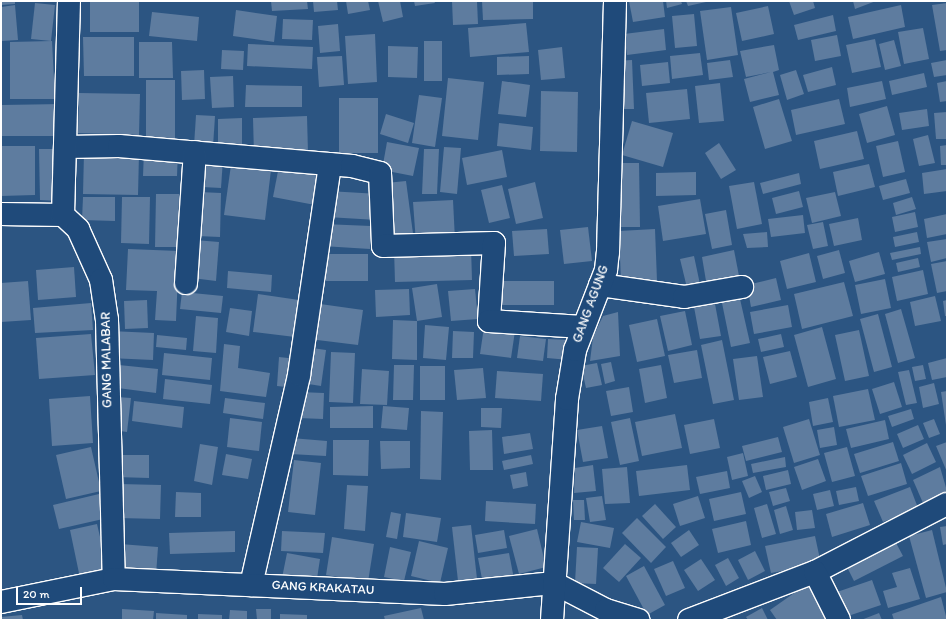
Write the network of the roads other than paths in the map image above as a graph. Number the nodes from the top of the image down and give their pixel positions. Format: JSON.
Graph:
{"nodes":[{"id":1,"x":69,"y":1,"type":"edge"},
{"id":2,"x":615,"y":1,"type":"edge"},
{"id":3,"x":66,"y":147,"type":"junction"},
{"id":4,"x":195,"y":152,"type":"junction"},
{"id":5,"x":330,"y":164,"type":"junction"},
{"id":6,"x":1,"y":214,"type":"edge"},
{"id":7,"x":63,"y":215,"type":"junction"},
{"id":8,"x":186,"y":283,"type":"dead end"},
{"id":9,"x":600,"y":285,"type":"junction"},
{"id":10,"x":742,"y":286,"type":"dead end"},
{"id":11,"x":583,"y":327,"type":"junction"},
{"id":12,"x":947,"y":504,"type":"edge"},
{"id":13,"x":815,"y":572,"type":"junction"},
{"id":14,"x":114,"y":579,"type":"junction"},
{"id":15,"x":554,"y":582,"type":"junction"},
{"id":16,"x":251,"y":584,"type":"junction"},
{"id":17,"x":1,"y":602,"type":"edge"},
{"id":18,"x":552,"y":620,"type":"edge"},
{"id":19,"x":639,"y":620,"type":"edge"},
{"id":20,"x":689,"y":620,"type":"edge"},
{"id":21,"x":839,"y":620,"type":"edge"}],
"edges":[{"from":1,"to":3,"type":"street"},
{"from":2,"to":9,"type":"street","name":"GANG AGUNG"},
{"from":3,"to":4,"type":"street"},
{"from":3,"to":7,"type":"street"},
{"from":4,"to":5,"type":"street"},
{"from":4,"to":8,"type":"street"},
{"from":5,"to":11,"type":"street"},
{"from":5,"to":16,"type":"street"},
{"from":6,"to":7,"type":"street"},
{"from":7,"to":14,"type":"street","name":"GANG MALABAR"},
{"from":9,"to":10,"type":"street"},
{"from":9,"to":11,"type":"street","name":"GANG AGUNG"},
{"from":11,"to":15,"type":"street","name":"GANG AGUNG"},
{"from":12,"to":13,"type":"street"},
{"from":13,"to":20,"type":"street"},
{"from":13,"to":21,"type":"street"},
{"from":14,"to":16,"type":"street","name":"GANG KRAKATAU"},
{"from":14,"to":17,"type":"street","name":"GANG KRAKATAU"},
{"from":15,"to":16,"type":"street","name":"GANG KRAKATAU"},
{"from":15,"to":18,"type":"street","name":"GANG AGUNG"},
{"from":15,"to":19,"type":"street"}]}
